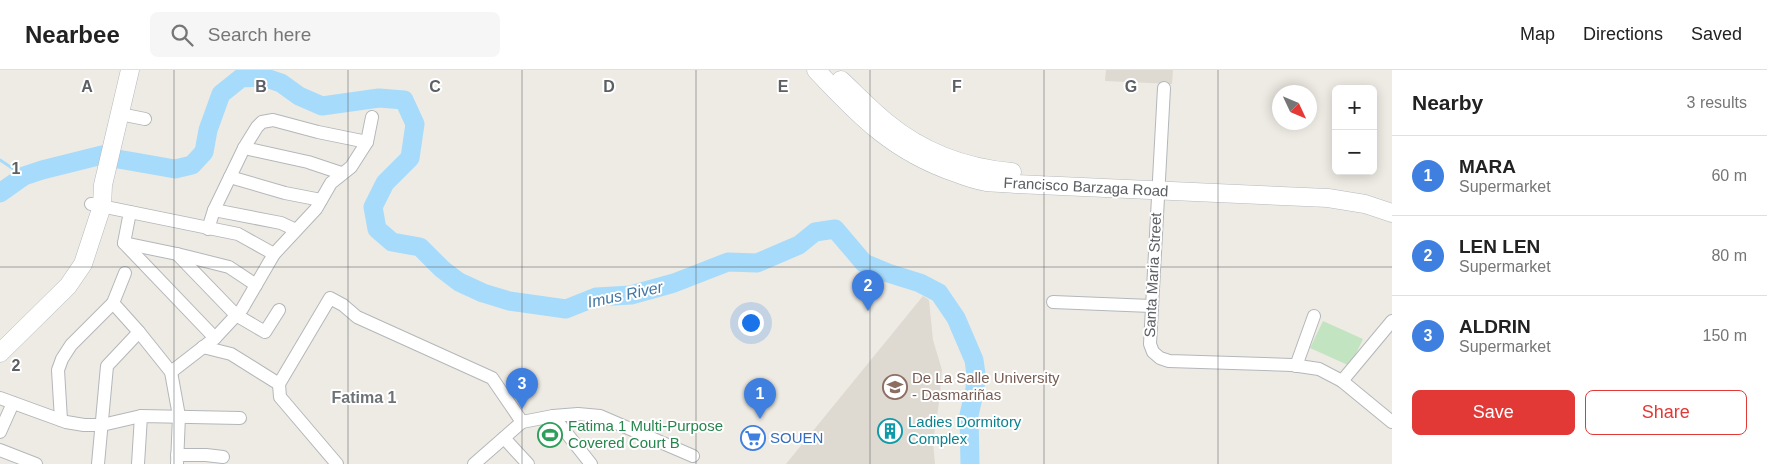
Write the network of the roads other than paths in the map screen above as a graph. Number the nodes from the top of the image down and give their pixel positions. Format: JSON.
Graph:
{"nodes":[{"id":1,"x":130,"y":70,"type":"edge"},
{"id":2,"x":816,"y":70,"type":"edge"},
{"id":3,"x":832,"y":70,"type":"edge"},
{"id":4,"x":1164,"y":88,"type":"dead end"},
{"id":5,"x":372,"y":117,"type":"dead end"},
{"id":6,"x":145,"y":119,"type":"dead end"},
{"id":7,"x":118,"y":122,"type":"junction"},
{"id":8,"x":367,"y":142,"type":"junction"},
{"id":9,"x":244,"y":148,"type":"junction"},
{"id":10,"x":341,"y":173,"type":"junction"},
{"id":11,"x":230,"y":177,"type":"junction"},
{"id":12,"x":1158,"y":185,"type":"junction"},
{"id":13,"x":100,"y":196,"type":"junction"},
{"id":14,"x":321,"y":200,"type":"junction"},
{"id":15,"x":1392,"y":204,"type":"edge"},
{"id":16,"x":214,"y":210,"type":"junction"},
{"id":17,"x":130,"y":212,"type":"junction"},
{"id":18,"x":1392,"y":213,"type":"edge"},
{"id":19,"x":208,"y":229,"type":"junction"},
{"id":20,"x":296,"y":230,"type":"junction"},
{"id":21,"x":124,"y":243,"type":"junction"},
{"id":22,"x":178,"y":254,"type":"junction"},
{"id":23,"x":274,"y":254,"type":"junction"},
{"id":24,"x":125,"y":274,"type":"dead end"},
{"id":25,"x":256,"y":284,"type":"junction"},
{"id":26,"x":1053,"y":302,"type":"dead end"},
{"id":27,"x":113,"y":303,"type":"junction"},
{"id":28,"x":1151,"y":306,"type":"junction"},
{"id":29,"x":278,"y":310,"type":"dead end"},
{"id":30,"x":236,"y":315,"type":"junction"},
{"id":31,"x":1314,"y":316,"type":"dead end"},
{"id":32,"x":1392,"y":320,"type":"edge"},
{"id":33,"x":139,"y":332,"type":"junction"},
{"id":34,"x":0,"y":337,"type":"edge"},
{"id":35,"x":215,"y":338,"type":"junction"},
{"id":36,"x":204,"y":347,"type":"junction"},
{"id":37,"x":0,"y":353,"type":"edge"},
{"id":38,"x":1296,"y":366,"type":"junction"},
{"id":39,"x":171,"y":372,"type":"junction"},
{"id":40,"x":1342,"y":381,"type":"junction"},
{"id":41,"x":279,"y":384,"type":"junction"},
{"id":42,"x":0,"y":398,"type":"edge"},
{"id":43,"x":13,"y":403,"type":"junction"},
{"id":44,"x":141,"y":416,"type":"junction"},
{"id":45,"x":179,"y":416,"type":"junction"},
{"id":46,"x":553,"y":416,"type":"junction"},
{"id":47,"x":240,"y":418,"type":"dead end"},
{"id":48,"x":61,"y":420,"type":"junction"},
{"id":49,"x":522,"y":422,"type":"junction"},
{"id":50,"x":1392,"y":422,"type":"edge"},
{"id":51,"x":102,"y":425,"type":"junction"},
{"id":52,"x":0,"y":432,"type":"edge"},
{"id":53,"x":504,"y":438,"type":"junction"},
{"id":54,"x":0,"y":450,"type":"edge"},
{"id":55,"x":693,"y":456,"type":"dead end"},
{"id":56,"x":223,"y":458,"type":"dead end"},
{"id":57,"x":177,"y":460,"type":"edge"},
{"id":58,"x":36,"y":464,"type":"edge"},
{"id":59,"x":98,"y":464,"type":"edge"},
{"id":60,"x":138,"y":464,"type":"edge"},
{"id":61,"x":337,"y":464,"type":"edge"},
{"id":62,"x":474,"y":464,"type":"edge"},
{"id":63,"x":528,"y":464,"type":"edge"},
{"id":64,"x":591,"y":464,"type":"edge"}],
"edges":[{"from":1,"to":7,"type":"street"},
{"from":2,"to":12,"type":"street","name":"Francisco Barzaga Road"},
{"from":3,"to":12,"type":"street","name":"Francisco Barzaga Road"},
{"from":4,"to":12,"type":"street","name":"Santa Maria Street"},
{"from":5,"to":8,"type":"street"},
{"from":6,"to":7,"type":"street"},
{"from":7,"to":13,"type":"street"},
{"from":8,"to":9,"type":"street"},
{"from":8,"to":10,"type":"street"},
{"from":9,"to":10,"type":"street"},
{"from":9,"to":11,"type":"street"},
{"from":10,"to":14,"type":"street"},
{"from":11,"to":14,"type":"street"},
{"from":11,"to":16,"type":"street"},
{"from":12,"to":15,"type":"street","name":"Francisco Barzaga Road"},
{"from":12,"to":18,"type":"street","name":"Francisco Barzaga Road"},
{"from":12,"to":28,"type":"street","name":"Santa Maria Street"},
{"from":13,"to":17,"type":"street"},
{"from":13,"to":34,"type":"street"},
{"from":13,"to":37,"type":"street"},
{"from":14,"to":20,"type":"street"},
{"from":16,"to":19,"type":"street"},
{"from":16,"to":20,"type":"street"},
{"from":17,"to":19,"type":"street"},
{"from":17,"to":21,"type":"street"},
{"from":19,"to":23,"type":"street"},
{"from":20,"to":23,"type":"street"},
{"from":21,"to":22,"type":"street"},
{"from":21,"to":35,"type":"street"},
{"from":22,"to":25,"type":"street"},
{"from":22,"to":30,"type":"street"},
{"from":23,"to":25,"type":"street"},
{"from":24,"to":27,"type":"street"},
{"from":25,"to":30,"type":"street"},
{"from":26,"to":28,"type":"street"},
{"from":27,"to":33,"type":"street"},
{"from":27,"to":48,"type":"street"},
{"from":28,"to":38,"type":"street","name":"Santa Maria Street"},
{"from":29,"to":30,"type":"street"},
{"from":30,"to":35,"type":"street"},
{"from":31,"to":38,"type":"street"},
{"from":32,"to":40,"type":"street"},
{"from":33,"to":39,"type":"street"},
{"from":33,"to":51,"type":"street"},
{"from":35,"to":36,"type":"street"},
{"from":36,"to":39,"type":"street"},
{"from":36,"to":41,"type":"street"},
{"from":38,"to":40,"type":"street","name":"Santa Maria Street"},
{"from":39,"to":45,"type":"street"},
{"from":40,"to":50,"type":"street","name":"Santa Maria Street"},
{"from":41,"to":49,"type":"street"},
{"from":41,"to":61,"type":"street"},
{"from":42,"to":43,"type":"street"},
{"from":43,"to":48,"type":"street"},
{"from":43,"to":52,"type":"street"},
{"from":44,"to":45,"type":"street"},
{"from":44,"to":51,"type":"street"},
{"from":44,"to":60,"type":"street"},
{"from":45,"to":47,"type":"street"},
{"from":45,"to":57,"type":"street"},
{"from":46,"to":49,"type":"street"},
{"from":46,"to":55,"type":"street"},
{"from":46,"to":64,"type":"street"},
{"from":48,"to":51,"type":"street"},
{"from":49,"to":53,"type":"street"},
{"from":51,"to":59,"type":"street"},
{"from":53,"to":62,"type":"street"},
{"from":53,"to":63,"type":"street"},
{"from":54,"to":58,"type":"street"},
{"from":56,"to":57,"type":"street"}]}
